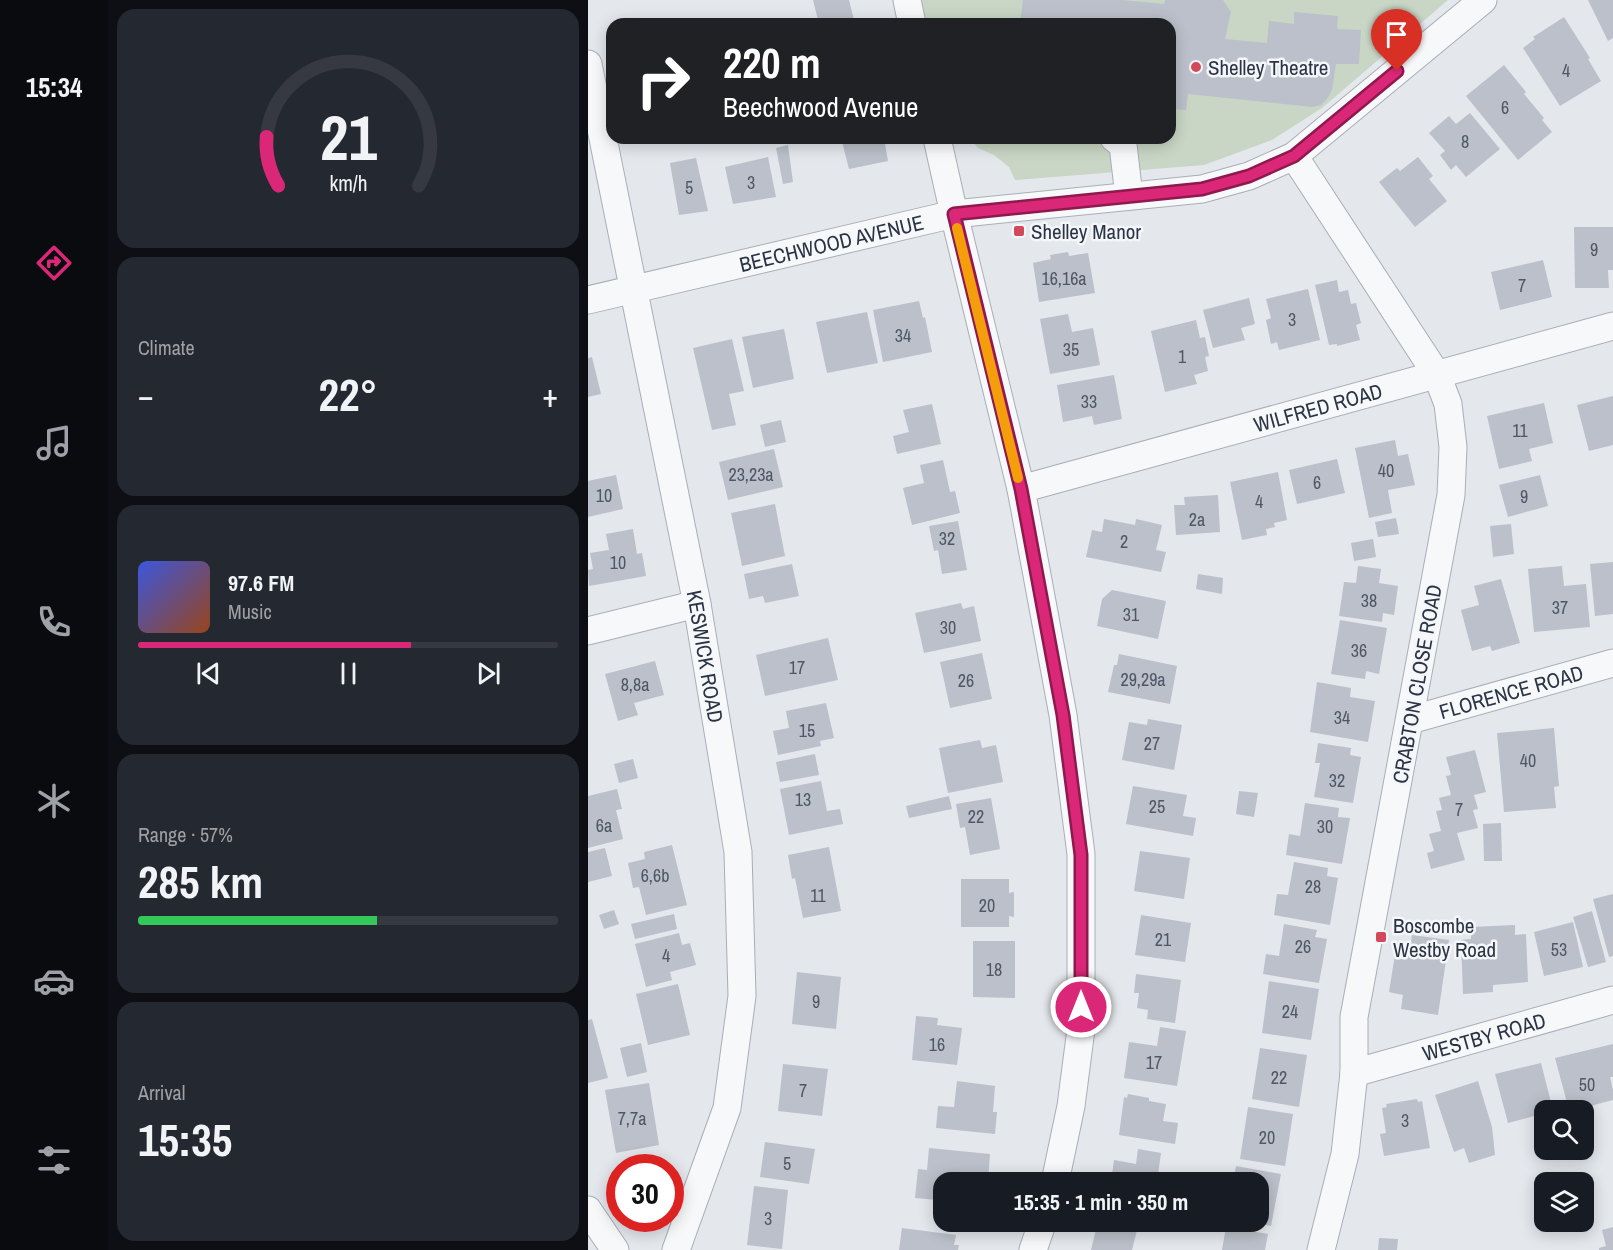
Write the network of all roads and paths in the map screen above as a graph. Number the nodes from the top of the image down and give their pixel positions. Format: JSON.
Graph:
{"nodes":[{"id":1,"x":907,"y":0,"type":"edge"},
{"id":2,"x":1482,"y":0,"type":"edge"},
{"id":3,"x":911,"y":18,"type":"edge"},
{"id":4,"x":588,"y":64,"type":"edge"},
{"id":5,"x":938,"y":144,"type":"edge"},
{"id":6,"x":1121,"y":144,"type":"edge"},
{"id":7,"x":1294,"y":156,"type":"junction"},
{"id":8,"x":1129,"y":196,"type":"junction"},
{"id":9,"x":954,"y":214,"type":"junction"},
{"id":10,"x":633,"y":288,"type":"junction"},
{"id":11,"x":588,"y":300,"type":"edge"},
{"id":12,"x":1613,"y":326,"type":"edge"},
{"id":13,"x":1437,"y":375,"type":"junction"},
{"id":14,"x":1021,"y":489,"type":"junction"},
{"id":15,"x":697,"y":604,"type":"junction"},
{"id":16,"x":588,"y":631,"type":"edge"},
{"id":17,"x":1613,"y":663,"type":"edge"},
{"id":18,"x":1410,"y":720,"type":"junction"},
{"id":19,"x":1613,"y":1000,"type":"edge"},
{"id":20,"x":1354,"y":1073,"type":"junction"},
{"id":21,"x":1057,"y":1172,"type":"edge"},
{"id":22,"x":588,"y":1210,"type":"edge"},
{"id":23,"x":1039,"y":1232,"type":"edge"},
{"id":24,"x":615,"y":1250,"type":"edge"},
{"id":25,"x":676,"y":1250,"type":"edge"},
{"id":26,"x":1033,"y":1250,"type":"edge"},
{"id":27,"x":1321,"y":1250,"type":"edge"}],
"edges":[{"from":1,"to":3,"type":"street"},
{"from":2,"to":7,"type":"street","name":"BEECHWOOD AVENUE"},
{"from":4,"to":10,"type":"street","name":"KESWICK ROAD"},
{"from":5,"to":9,"type":"street"},
{"from":6,"to":8,"type":"street"},
{"from":7,"to":8,"type":"street","name":"BEECHWOOD AVENUE"},
{"from":7,"to":13,"type":"street","name":"CRABTON CLOSE ROAD"},
{"from":8,"to":9,"type":"street","name":"BEECHWOOD AVENUE"},
{"from":9,"to":10,"type":"street","name":"BEECHWOOD AVENUE"},
{"from":9,"to":14,"type":"street"},
{"from":10,"to":11,"type":"street","name":"BEECHWOOD AVENUE"},
{"from":10,"to":15,"type":"street","name":"KESWICK ROAD"},
{"from":12,"to":13,"type":"street","name":"WILFRED ROAD"},
{"from":13,"to":14,"type":"street","name":"WILFRED ROAD"},
{"from":13,"to":18,"type":"street","name":"CRABTON CLOSE ROAD"},
{"from":14,"to":21,"type":"street"},
{"from":15,"to":16,"type":"street"},
{"from":15,"to":25,"type":"street","name":"KESWICK ROAD"},
{"from":17,"to":18,"type":"street","name":"FLORENCE ROAD"},
{"from":18,"to":20,"type":"street","name":"CRABTON CLOSE ROAD"},
{"from":19,"to":20,"type":"street","name":"WESTBY ROAD"},
{"from":20,"to":27,"type":"street","name":"CRABTON CLOSE ROAD"},
{"from":22,"to":24,"type":"street"},
{"from":23,"to":26,"type":"street"}]}
